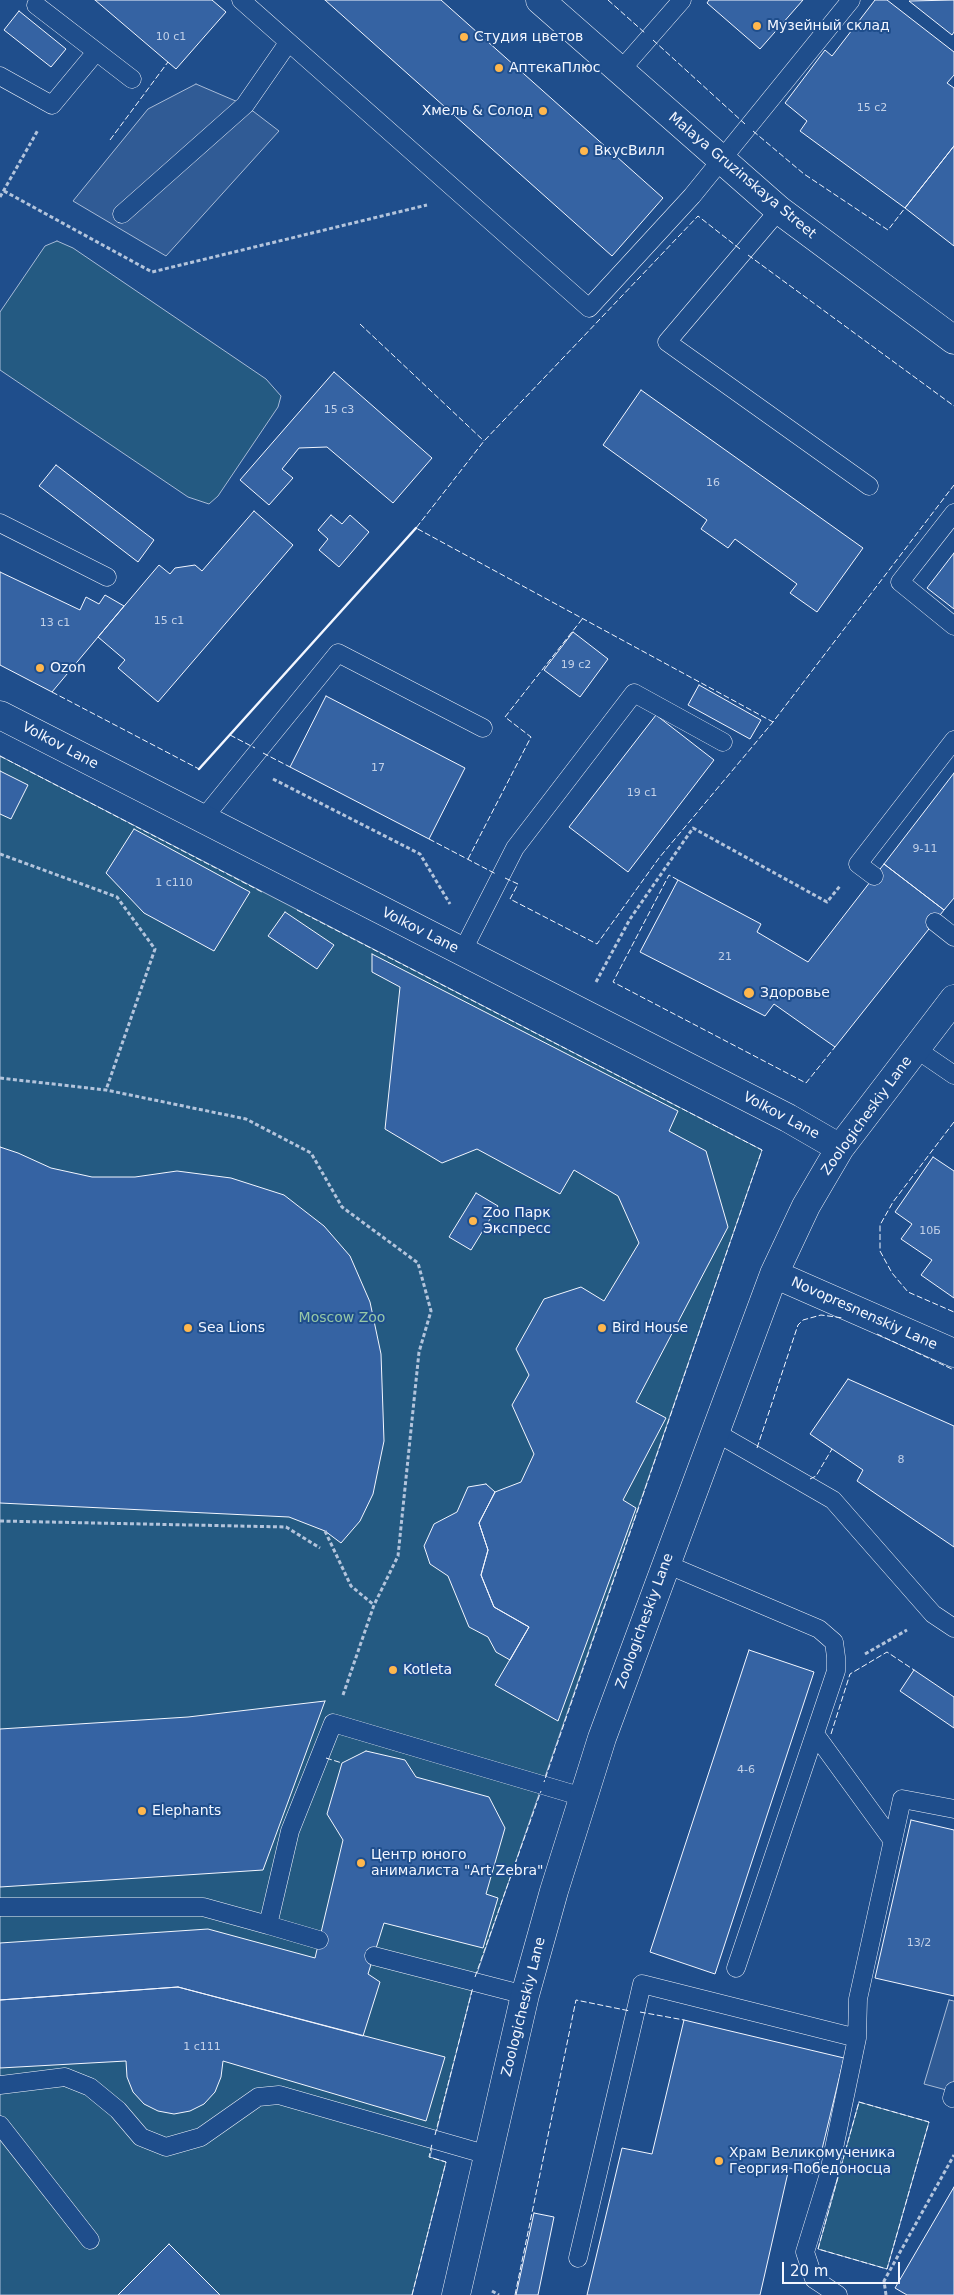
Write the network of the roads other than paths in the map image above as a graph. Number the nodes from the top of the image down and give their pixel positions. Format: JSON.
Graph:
{"nodes":[{"id":1,"x":241,"y":0,"type":"edge"},
{"id":2,"x":540,"y":0,"type":"edge"},
{"id":3,"x":682,"y":0,"type":"edge"},
{"id":4,"x":851,"y":0,"type":"edge"},
{"id":5,"x":36,"y":5,"type":"dead end"},
{"id":6,"x":288,"y":43,"type":"junction"},
{"id":7,"x":96,"y":52,"type":"junction"},
{"id":8,"x":620,"y":71,"type":"junction"},
{"id":9,"x":0,"y":76,"type":"edge"},
{"id":10,"x":132,"y":79,"type":"dead end"},
{"id":11,"x":722,"y":160,"type":"junction"},
{"id":12,"x":779,"y":210,"type":"junction"},
{"id":13,"x":122,"y":214,"type":"dead end"},
{"id":14,"x":954,"y":340,"type":"edge"},
{"id":15,"x":869,"y":486,"type":"dead end"},
{"id":16,"x":954,"y":513,"type":"edge"},
{"id":17,"x":0,"y":523,"type":"edge"},
{"id":18,"x":107,"y":577,"type":"dead end"},
{"id":19,"x":954,"y":626,"type":"edge"},
{"id":20,"x":0,"y":715,"type":"edge"},
{"id":21,"x":483,"y":728,"type":"dead end"},
{"id":22,"x":954,"y":740,"type":"edge"},
{"id":23,"x":723,"y":742,"type":"dead end"},
{"id":24,"x":202,"y":820,"type":"junction"},
{"id":25,"x":874,"y":876,"type":"dead end"},
{"id":26,"x":934,"y":922,"type":"dead end"},
{"id":27,"x":954,"y":937,"type":"edge"},
{"id":28,"x":462,"y":952,"type":"junction"},
{"id":29,"x":954,"y":999,"type":"edge"},
{"id":30,"x":916,"y":1049,"type":"junction"},
{"id":31,"x":954,"y":1075,"type":"edge"},
{"id":32,"x":840,"y":1148,"type":"junction"},
{"id":33,"x":774,"y":1274,"type":"junction"},
{"id":34,"x":954,"y":1354,"type":"edge"},
{"id":35,"x":715,"y":1432,"type":"junction"},
{"id":36,"x":666,"y":1564,"type":"junction"},
{"id":37,"x":954,"y":1628,"type":"edge"},
{"id":38,"x":815,"y":1734,"type":"junction"},
{"id":39,"x":583,"y":1798,"type":"junction"},
{"id":40,"x":954,"y":1810,"type":"edge"},
{"id":41,"x":893,"y":1841,"type":"junction"},
{"id":42,"x":0,"y":1907,"type":"edge"},
{"id":43,"x":268,"y":1925,"type":"junction"},
{"id":44,"x":319,"y":1940,"type":"dead end"},
{"id":45,"x":374,"y":1956,"type":"dead end"},
{"id":46,"x":736,"y":1968,"type":"dead end"},
{"id":47,"x":525,"y":1996,"type":"junction"},
{"id":48,"x":857,"y":2038,"type":"junction"},
{"id":49,"x":0,"y":2085,"type":"edge"},
{"id":50,"x":0,"y":2125,"type":"edge"},
{"id":51,"x":488,"y":2155,"type":"junction"},
{"id":52,"x":90,"y":2240,"type":"dead end"},
{"id":53,"x":578,"y":2258,"type":"dead end"},
{"id":54,"x":456,"y":2295,"type":"edge"},
{"id":55,"x":838,"y":2295,"type":"edge"}],
"edges":[{"from":1,"to":6,"type":"lane"},
{"from":2,"to":8,"type":"street","name":"Malaya Gruzinskaya Street"},
{"from":3,"to":8,"type":"lane"},
{"from":4,"to":11,"type":"lane"},
{"from":5,"to":7,"type":"lane"},
{"from":6,"to":11,"type":"lane"},
{"from":6,"to":13,"type":"lane"},
{"from":7,"to":9,"type":"lane"},
{"from":7,"to":10,"type":"lane"},
{"from":8,"to":11,"type":"street","name":"Malaya Gruzinskaya Street"},
{"from":11,"to":12,"type":"street","name":"Malaya Gruzinskaya Street"},
{"from":12,"to":14,"type":"street","name":"Malaya Gruzinskaya Street"},
{"from":12,"to":15,"type":"lane"},
{"from":16,"to":19,"type":"lane"},
{"from":17,"to":18,"type":"lane"},
{"from":20,"to":24,"type":"street","name":"Volkov Lane"},
{"from":21,"to":24,"type":"lane"},
{"from":22,"to":25,"type":"lane"},
{"from":23,"to":28,"type":"lane"},
{"from":24,"to":28,"type":"street","name":"Volkov Lane"},
{"from":26,"to":27,"type":"lane"},
{"from":28,"to":32,"type":"street","name":"Volkov Lane"},
{"from":29,"to":30,"type":"street","name":"Zoologicheskiy Lane"},
{"from":30,"to":31,"type":"lane"},
{"from":30,"to":32,"type":"street","name":"Zoologicheskiy Lane"},
{"from":32,"to":33,"type":"street","name":"Zoologicheskiy Lane"},
{"from":33,"to":34,"type":"street","name":"Novopresnenskiy Lane"},
{"from":33,"to":35,"type":"street","name":"Zoologicheskiy Lane"},
{"from":35,"to":36,"type":"street","name":"Zoologicheskiy Lane"},
{"from":35,"to":37,"type":"lane"},
{"from":36,"to":38,"type":"lane"},
{"from":36,"to":39,"type":"street","name":"Zoologicheskiy Lane"},
{"from":38,"to":41,"type":"lane"},
{"from":38,"to":46,"type":"lane"},
{"from":39,"to":43,"type":"lane"},
{"from":39,"to":47,"type":"street","name":"Zoologicheskiy Lane"},
{"from":40,"to":41,"type":"lane"},
{"from":41,"to":48,"type":"lane"},
{"from":42,"to":43,"type":"lane"},
{"from":43,"to":44,"type":"lane"},
{"from":45,"to":47,"type":"lane"},
{"from":47,"to":51,"type":"street","name":"Zoologicheskiy Lane"},
{"from":48,"to":53,"type":"lane"},
{"from":48,"to":55,"type":"lane"},
{"from":49,"to":51,"type":"lane"},
{"from":50,"to":52,"type":"lane"},
{"from":51,"to":54,"type":"street","name":"Zoologicheskiy Lane"}]}
